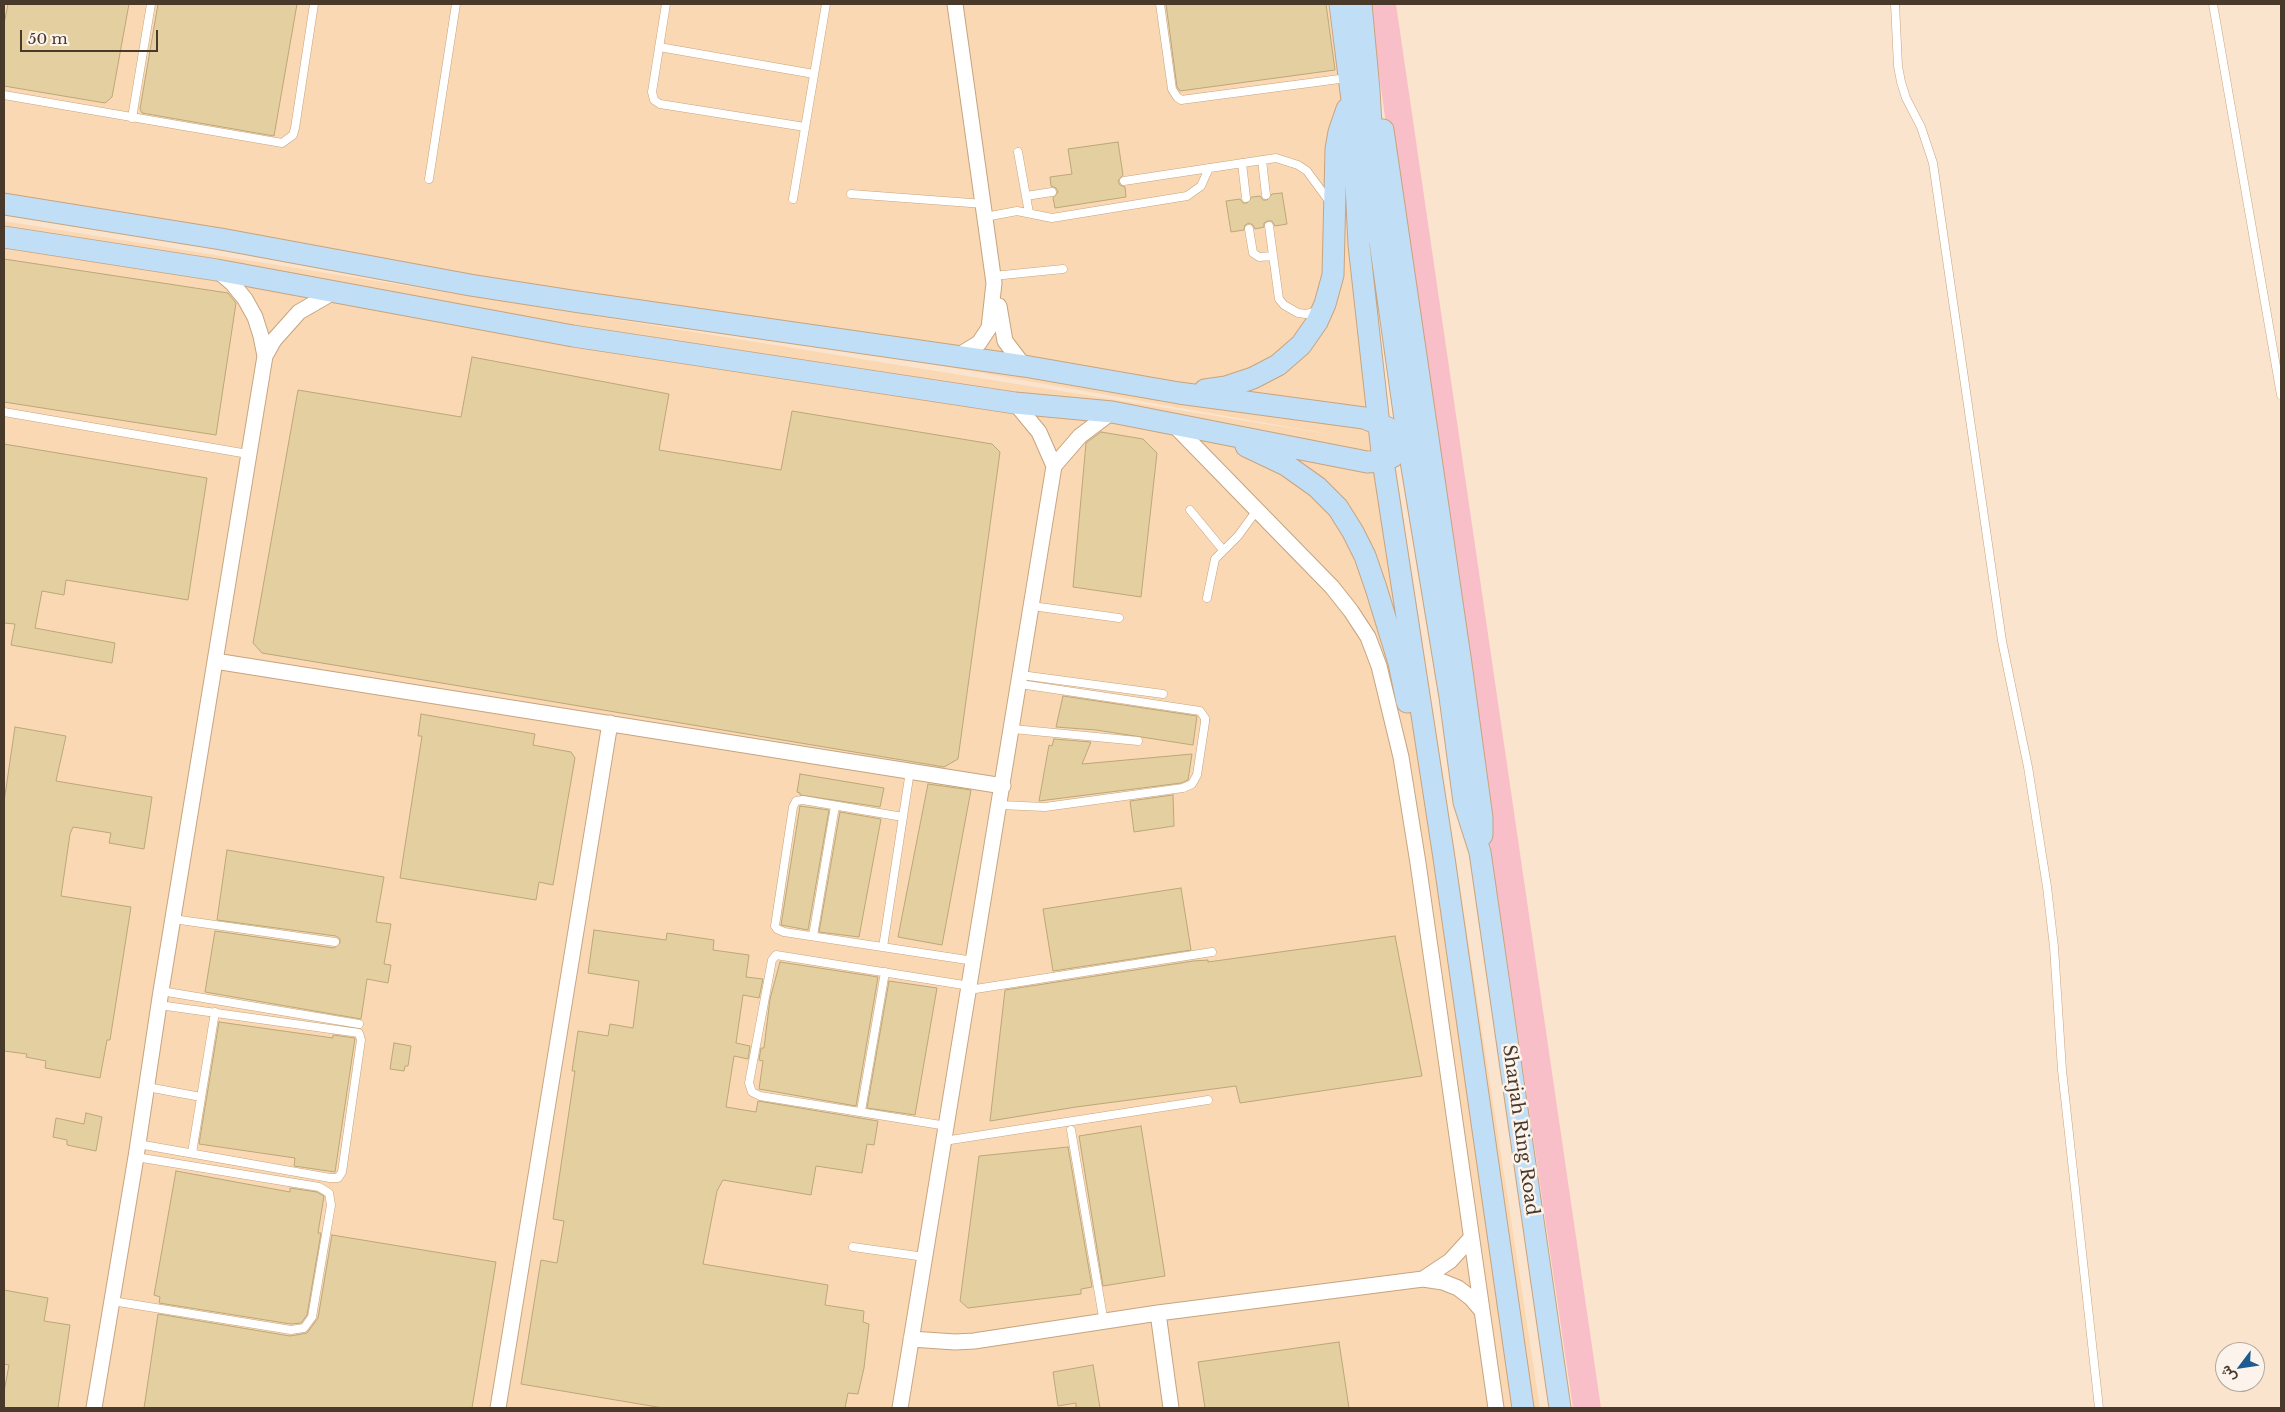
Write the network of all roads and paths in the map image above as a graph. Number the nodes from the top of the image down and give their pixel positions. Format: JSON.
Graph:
{"nodes":[{"id":1,"x":151,"y":4,"type":"edge"},
{"id":2,"x":314,"y":4,"type":"edge"},
{"id":3,"x":456,"y":4,"type":"edge"},
{"id":4,"x":666,"y":4,"type":"edge"},
{"id":5,"x":826,"y":4,"type":"edge"},
{"id":6,"x":955,"y":4,"type":"edge"},
{"id":7,"x":1160,"y":4,"type":"edge"},
{"id":8,"x":1340,"y":4,"type":"edge"},
{"id":9,"x":1361,"y":4,"type":"edge"},
{"id":10,"x":1895,"y":4,"type":"edge"},
{"id":11,"x":2214,"y":4,"type":"edge"},
{"id":12,"x":1364,"y":26,"type":"junction"},
{"id":13,"x":659,"y":47,"type":"junction"},
{"id":14,"x":814,"y":74,"type":"junction"},
{"id":15,"x":1350,"y":77,"type":"junction"},
{"id":16,"x":4,"y":95,"type":"edge"},
{"id":17,"x":1352,"y":100,"type":"junction"},
{"id":18,"x":132,"y":118,"type":"junction"},
{"id":19,"x":805,"y":128,"type":"junction"},
{"id":20,"x":1018,"y":152,"type":"dead end"},
{"id":21,"x":1262,"y":160,"type":"junction"},
{"id":22,"x":1242,"y":163,"type":"junction"},
{"id":23,"x":1210,"y":168,"type":"junction"},
{"id":24,"x":429,"y":179,"type":"dead end"},
{"id":25,"x":1124,"y":181,"type":"dead end"},
{"id":26,"x":1052,"y":192,"type":"dead end"},
{"id":27,"x":851,"y":194,"type":"dead end"},
{"id":28,"x":1266,"y":195,"type":"dead end"},
{"id":29,"x":1026,"y":196,"type":"junction"},
{"id":30,"x":1246,"y":198,"type":"dead end"},
{"id":31,"x":793,"y":199,"type":"dead end"},
{"id":32,"x":4,"y":204,"type":"edge"},
{"id":33,"x":984,"y":211,"type":"junction"},
{"id":34,"x":1336,"y":211,"type":"junction"},
{"id":35,"x":1029,"y":213,"type":"junction"},
{"id":36,"x":1270,"y":226,"type":"dead end"},
{"id":37,"x":1249,"y":230,"type":"dead end"},
{"id":38,"x":4,"y":237,"type":"edge"},
{"id":39,"x":1273,"y":256,"type":"junction"},
{"id":40,"x":1063,"y":269,"type":"dead end"},
{"id":41,"x":217,"y":270,"type":"junction"},
{"id":42,"x":993,"y":279,"type":"junction"},
{"id":43,"x":332,"y":293,"type":"junction"},
{"id":44,"x":1323,"y":310,"type":"junction"},
{"id":45,"x":265,"y":356,"type":"junction"},
{"id":46,"x":956,"y":357,"type":"junction"},
{"id":47,"x":1024,"y":366,"type":"junction"},
{"id":48,"x":1179,"y":393,"type":"junction"},
{"id":49,"x":2281,"y":395,"type":"edge"},
{"id":50,"x":1015,"y":403,"type":"junction"},
{"id":51,"x":4,"y":412,"type":"edge"},
{"id":52,"x":1112,"y":412,"type":"junction"},
{"id":53,"x":1172,"y":423,"type":"junction"},
{"id":54,"x":1378,"y":423,"type":"junction"},
{"id":55,"x":1202,"y":430,"type":"junction"},
{"id":56,"x":1407,"y":445,"type":"junction"},
{"id":57,"x":248,"y":454,"type":"junction"},
{"id":58,"x":1383,"y":461,"type":"junction"},
{"id":59,"x":1054,"y":466,"type":"junction"},
{"id":60,"x":1190,"y":510,"type":"dead end"},
{"id":61,"x":1257,"y":510,"type":"junction"},
{"id":62,"x":1223,"y":550,"type":"junction"},
{"id":63,"x":1207,"y":598,"type":"dead end"},
{"id":64,"x":1032,"y":606,"type":"junction"},
{"id":65,"x":1119,"y":618,"type":"dead end"},
{"id":66,"x":215,"y":661,"type":"junction"},
{"id":67,"x":1021,"y":680,"type":"junction"},
{"id":68,"x":1163,"y":694,"type":"dead end"},
{"id":69,"x":610,"y":723,"type":"junction"},
{"id":70,"x":1013,"y":729,"type":"junction"},
{"id":71,"x":1138,"y":742,"type":"dead end"},
{"id":72,"x":910,"y":771,"type":"junction"},
{"id":73,"x":1003,"y":786,"type":"junction"},
{"id":74,"x":835,"y":806,"type":"junction"},
{"id":75,"x":1000,"y":806,"type":"junction"},
{"id":76,"x":903,"y":817,"type":"junction"},
{"id":77,"x":1480,"y":852,"type":"junction"},
{"id":78,"x":1444,"y":858,"type":"junction"},
{"id":79,"x":172,"y":919,"type":"junction"},
{"id":80,"x":813,"y":936,"type":"junction"},
{"id":81,"x":335,"y":942,"type":"dead end"},
{"id":82,"x":883,"y":947,"type":"junction"},
{"id":83,"x":1212,"y":952,"type":"dead end"},
{"id":84,"x":974,"y":961,"type":"junction"},
{"id":85,"x":885,"y":972,"type":"junction"},
{"id":86,"x":970,"y":988,"type":"junction"},
{"id":87,"x":160,"y":998,"type":"junction"},
{"id":88,"x":215,"y":1012,"type":"junction"},
{"id":89,"x":359,"y":1024,"type":"dead end"},
{"id":90,"x":147,"y":1087,"type":"junction"},
{"id":91,"x":201,"y":1097,"type":"junction"},
{"id":92,"x":1208,"y":1100,"type":"dead end"},
{"id":93,"x":861,"y":1111,"type":"junction"},
{"id":94,"x":1071,"y":1130,"type":"dead end"},
{"id":95,"x":945,"y":1134,"type":"junction"},
{"id":96,"x":137,"y":1151,"type":"junction"},
{"id":97,"x":192,"y":1153,"type":"junction"},
{"id":98,"x":1471,"y":1238,"type":"junction"},
{"id":99,"x":853,"y":1247,"type":"dead end"},
{"id":100,"x":925,"y":1256,"type":"junction"},
{"id":101,"x":1423,"y":1279,"type":"junction"},
{"id":102,"x":112,"y":1301,"type":"junction"},
{"id":103,"x":1482,"y":1311,"type":"junction"},
{"id":104,"x":1158,"y":1313,"type":"junction"},
{"id":105,"x":1104,"y":1323,"type":"junction"},
{"id":106,"x":911,"y":1339,"type":"junction"},
{"id":107,"x":94,"y":1408,"type":"edge"},
{"id":108,"x":498,"y":1408,"type":"edge"},
{"id":109,"x":900,"y":1408,"type":"edge"},
{"id":110,"x":1172,"y":1408,"type":"edge"},
{"id":111,"x":1496,"y":1408,"type":"edge"},
{"id":112,"x":1523,"y":1408,"type":"edge"},
{"id":113,"x":1560,"y":1408,"type":"edge"},
{"id":114,"x":2099,"y":1408,"type":"edge"}],
"edges":[{"from":1,"to":18,"type":"lane"},
{"from":2,"to":18,"type":"lane"},
{"from":3,"to":24,"type":"lane"},
{"from":4,"to":13,"type":"lane"},
{"from":5,"to":14,"type":"lane"},
{"from":6,"to":33,"type":"street"},
{"from":7,"to":15,"type":"lane"},
{"from":8,"to":15,"type":"street"},
{"from":9,"to":12,"type":"street"},
{"from":10,"to":114,"type":"lane"},
{"from":11,"to":49,"type":"lane"},
{"from":12,"to":56,"type":"street"},
{"from":12,"to":77,"type":"street"},
{"from":13,"to":14,"type":"lane"},
{"from":13,"to":19,"type":"lane"},
{"from":14,"to":19,"type":"lane"},
{"from":15,"to":17,"type":"street"},
{"from":16,"to":18,"type":"lane"},
{"from":17,"to":34,"type":"street"},
{"from":17,"to":54,"type":"street"},
{"from":19,"to":31,"type":"lane"},
{"from":20,"to":29,"type":"lane"},
{"from":21,"to":22,"type":"lane"},
{"from":21,"to":28,"type":"lane"},
{"from":21,"to":34,"type":"lane"},
{"from":22,"to":23,"type":"lane"},
{"from":22,"to":30,"type":"lane"},
{"from":23,"to":25,"type":"lane"},
{"from":23,"to":35,"type":"lane"},
{"from":26,"to":29,"type":"lane"},
{"from":27,"to":33,"type":"lane"},
{"from":29,"to":35,"type":"lane"},
{"from":32,"to":46,"type":"street"},
{"from":33,"to":35,"type":"lane"},
{"from":33,"to":42,"type":"street"},
{"from":34,"to":44,"type":"street"},
{"from":36,"to":39,"type":"lane"},
{"from":37,"to":39,"type":"lane"},
{"from":38,"to":41,"type":"street"},
{"from":39,"to":44,"type":"lane"},
{"from":40,"to":42,"type":"lane"},
{"from":41,"to":43,"type":"street"},
{"from":41,"to":45,"type":"street"},
{"from":42,"to":46,"type":"street"},
{"from":42,"to":47,"type":"street"},
{"from":43,"to":45,"type":"street"},
{"from":43,"to":50,"type":"street"},
{"from":44,"to":48,"type":"street"},
{"from":45,"to":57,"type":"street"},
{"from":46,"to":47,"type":"street"},
{"from":47,"to":48,"type":"street"},
{"from":48,"to":54,"type":"street"},
{"from":50,"to":52,"type":"street"},
{"from":50,"to":59,"type":"street"},
{"from":51,"to":57,"type":"lane"},
{"from":52,"to":53,"type":"street"},
{"from":52,"to":59,"type":"street"},
{"from":53,"to":55,"type":"street"},
{"from":53,"to":61,"type":"street"},
{"from":54,"to":56,"type":"street"},
{"from":54,"to":58,"type":"street"},
{"from":55,"to":58,"type":"street"},
{"from":55,"to":78,"type":"street"},
{"from":56,"to":58,"type":"street"},
{"from":56,"to":77,"type":"street"},
{"from":57,"to":66,"type":"street"},
{"from":58,"to":78,"type":"street"},
{"from":59,"to":64,"type":"street"},
{"from":60,"to":62,"type":"lane"},
{"from":61,"to":62,"type":"lane"},
{"from":61,"to":98,"type":"street"},
{"from":62,"to":63,"type":"lane"},
{"from":64,"to":65,"type":"lane"},
{"from":64,"to":67,"type":"street"},
{"from":66,"to":69,"type":"street"},
{"from":66,"to":79,"type":"street"},
{"from":67,"to":68,"type":"lane"},
{"from":67,"to":70,"type":"street"},
{"from":67,"to":75,"type":"lane"},
{"from":69,"to":72,"type":"street"},
{"from":69,"to":108,"type":"street"},
{"from":70,"to":71,"type":"lane"},
{"from":70,"to":73,"type":"street"},
{"from":72,"to":73,"type":"street"},
{"from":72,"to":76,"type":"lane"},
{"from":73,"to":75,"type":"street"},
{"from":74,"to":76,"type":"lane"},
{"from":74,"to":80,"type":"lane"},
{"from":74,"to":80,"type":"lane"},
{"from":75,"to":84,"type":"street"},
{"from":76,"to":82,"type":"lane"},
{"from":77,"to":113,"type":"street","name":"Sharjah Ring Road"},
{"from":78,"to":112,"type":"street"},
{"from":79,"to":81,"type":"lane"},
{"from":79,"to":87,"type":"street"},
{"from":80,"to":82,"type":"lane"},
{"from":82,"to":84,"type":"lane"},
{"from":83,"to":86,"type":"lane"},
{"from":84,"to":86,"type":"street"},
{"from":85,"to":86,"type":"lane"},
{"from":85,"to":93,"type":"lane"},
{"from":85,"to":93,"type":"lane"},
{"from":86,"to":95,"type":"street"},
{"from":87,"to":88,"type":"lane"},
{"from":87,"to":89,"type":"lane"},
{"from":87,"to":90,"type":"street"},
{"from":88,"to":91,"type":"lane"},
{"from":88,"to":97,"type":"lane"},
{"from":90,"to":91,"type":"lane"},
{"from":90,"to":96,"type":"street"},
{"from":91,"to":97,"type":"lane"},
{"from":92,"to":95,"type":"lane"},
{"from":93,"to":95,"type":"lane"},
{"from":94,"to":105,"type":"lane"},
{"from":95,"to":100,"type":"street"},
{"from":96,"to":97,"type":"lane"},
{"from":96,"to":102,"type":"street"},
{"from":96,"to":102,"type":"lane"},
{"from":98,"to":101,"type":"street"},
{"from":98,"to":103,"type":"street"},
{"from":99,"to":100,"type":"lane"},
{"from":100,"to":106,"type":"street"},
{"from":101,"to":103,"type":"street"},
{"from":101,"to":104,"type":"street"},
{"from":102,"to":107,"type":"street"},
{"from":103,"to":111,"type":"street"},
{"from":104,"to":105,"type":"street"},
{"from":104,"to":110,"type":"street"},
{"from":105,"to":106,"type":"street"},
{"from":106,"to":109,"type":"street"}]}
